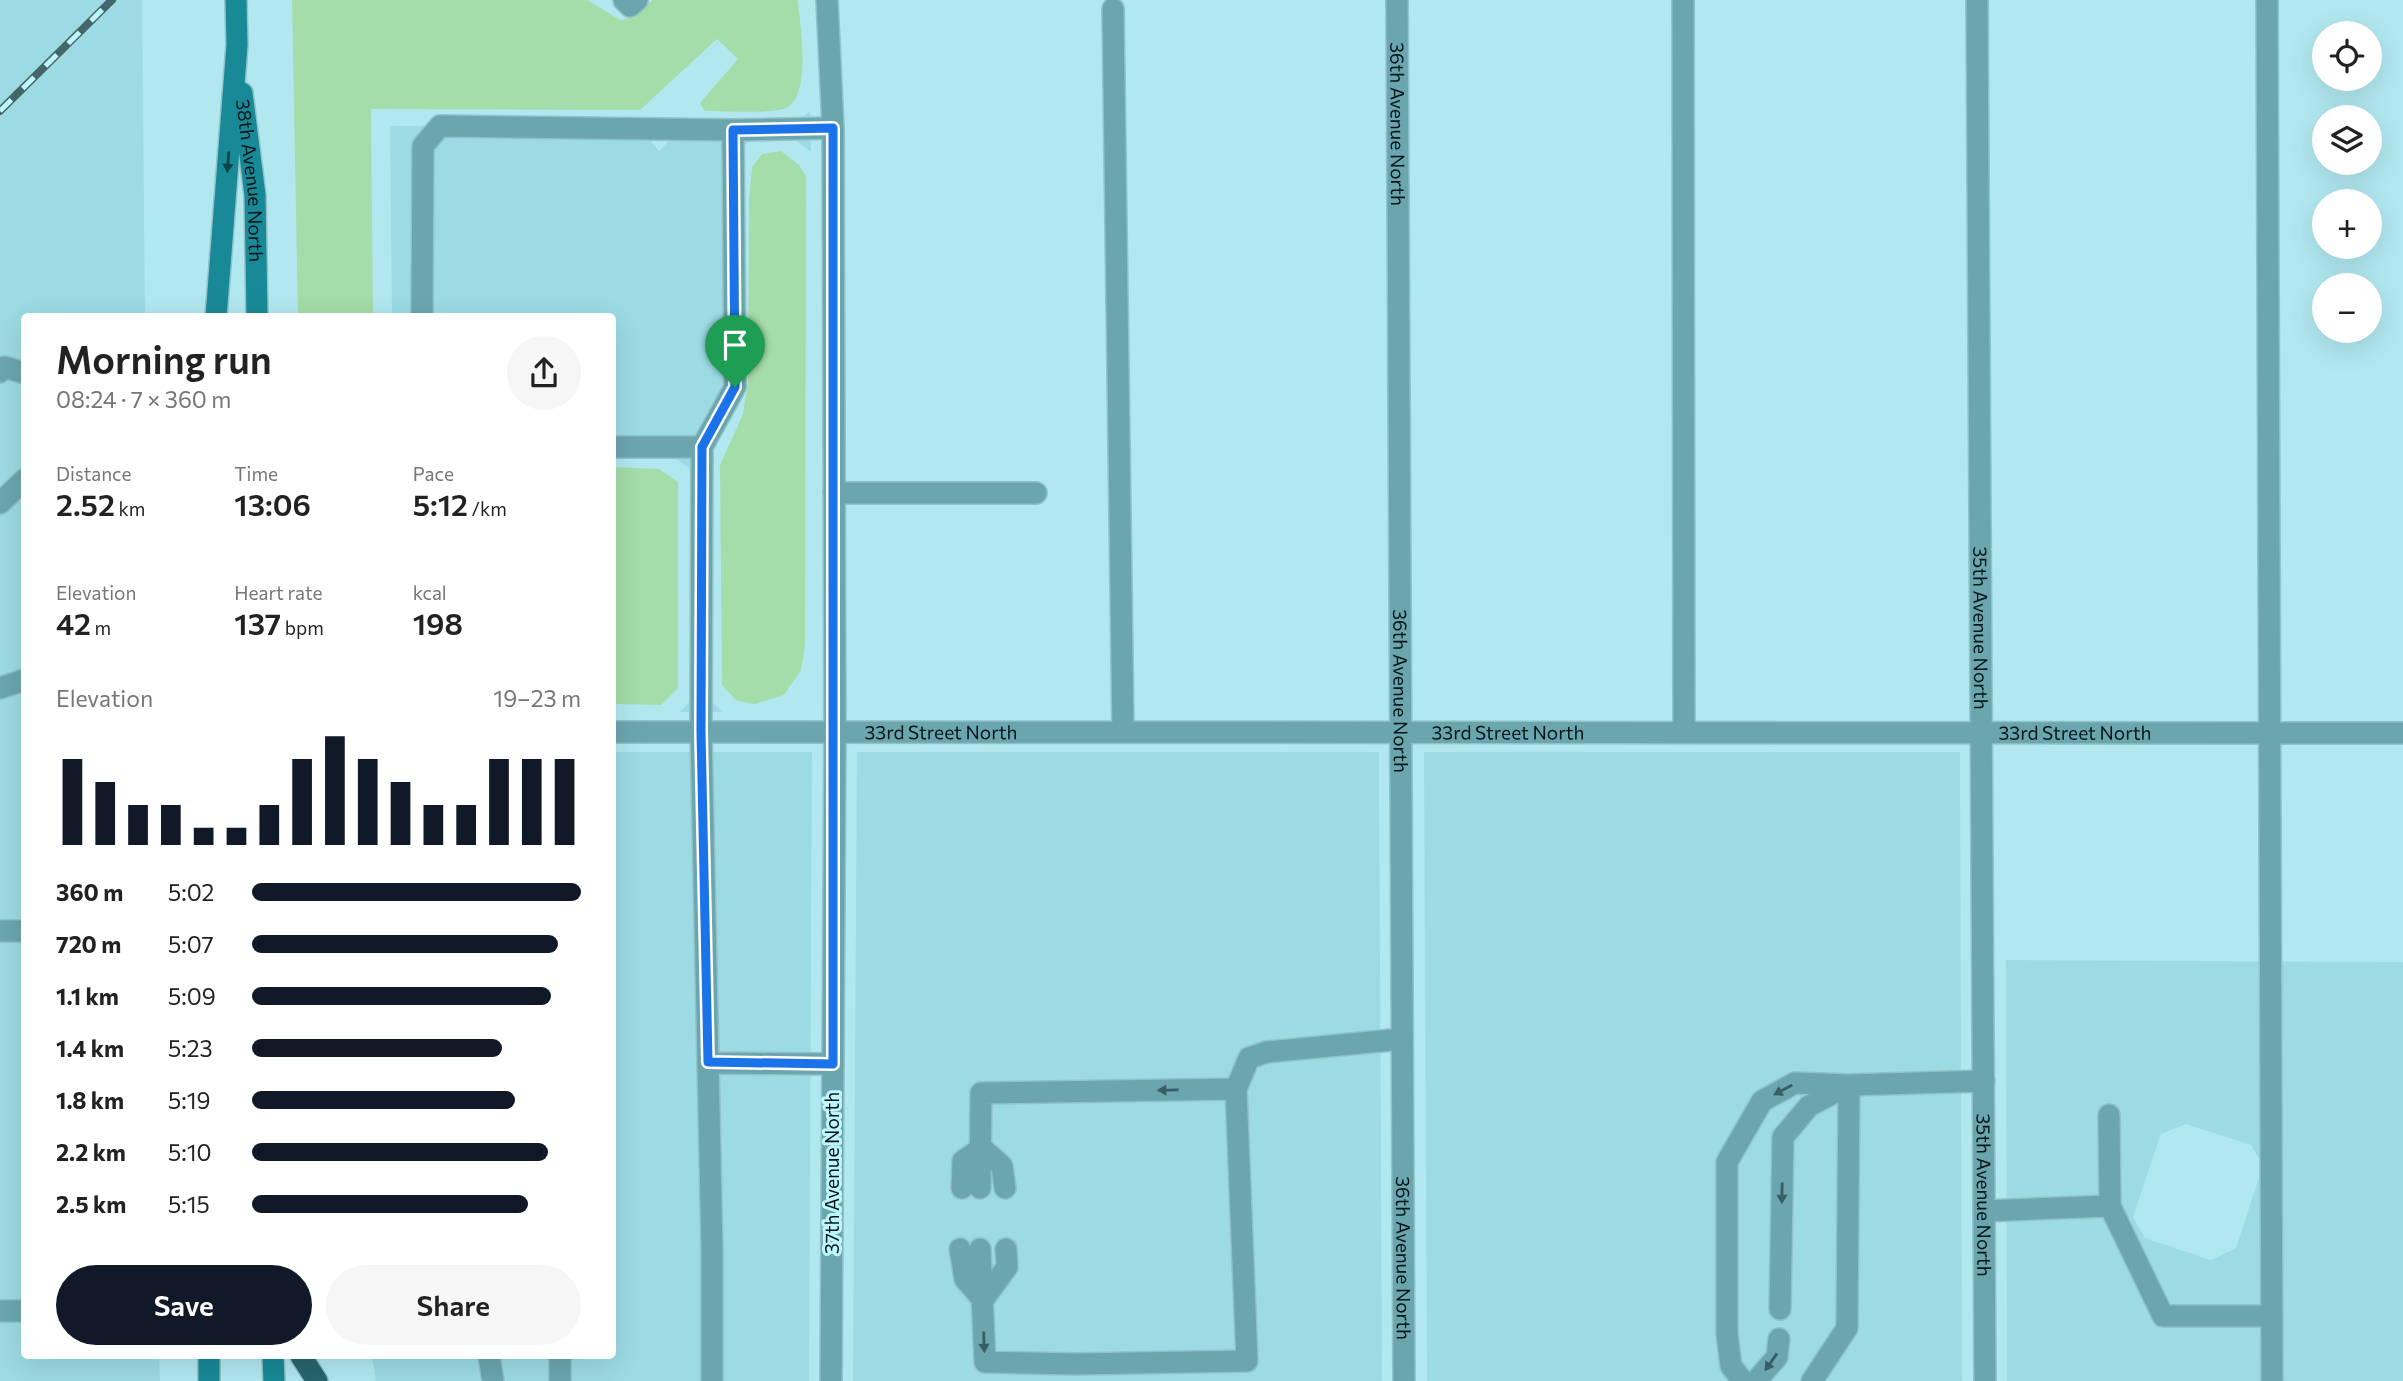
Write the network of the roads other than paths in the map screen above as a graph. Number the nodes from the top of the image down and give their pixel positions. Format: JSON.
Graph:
{"nodes":[{"id":1,"x":236,"y":0,"type":"edge"},
{"id":2,"x":624,"y":0,"type":"edge"},
{"id":3,"x":637,"y":0,"type":"edge"},
{"id":4,"x":827,"y":0,"type":"edge"},
{"id":5,"x":1397,"y":0,"type":"edge"},
{"id":6,"x":1683,"y":0,"type":"edge"},
{"id":7,"x":1977,"y":0,"type":"edge"},
{"id":8,"x":2267,"y":0,"type":"edge"},
{"id":9,"x":1113,"y":9,"type":"dead end"},
{"id":10,"x":237,"y":45,"type":"junction"},
{"id":11,"x":833,"y":128,"type":"junction"},
{"id":12,"x":733,"y":130,"type":"junction"},
{"id":13,"x":216,"y":313,"type":"edge"},
{"id":14,"x":257,"y":313,"type":"edge"},
{"id":15,"x":422,"y":313,"type":"edge"},
{"id":16,"x":0,"y":372,"type":"edge"},
{"id":17,"x":21,"y":372,"type":"edge"},
{"id":18,"x":616,"y":447,"type":"edge"},
{"id":19,"x":702,"y":447,"type":"junction"},
{"id":20,"x":21,"y":483,"type":"edge"},
{"id":21,"x":834,"y":493,"type":"junction"},
{"id":22,"x":1036,"y":493,"type":"dead end"},
{"id":23,"x":0,"y":503,"type":"edge"},
{"id":24,"x":21,"y":681,"type":"edge"},
{"id":25,"x":0,"y":688,"type":"edge"},
{"id":26,"x":616,"y":732,"type":"edge"},
{"id":27,"x":701,"y":732,"type":"junction"},
{"id":28,"x":835,"y":732,"type":"junction"},
{"id":29,"x":1123,"y":732,"type":"junction"},
{"id":30,"x":1401,"y":732,"type":"junction"},
{"id":31,"x":1684,"y":732,"type":"junction"},
{"id":32,"x":1982,"y":732,"type":"junction"},
{"id":33,"x":2270,"y":733,"type":"junction"},
{"id":34,"x":2403,"y":733,"type":"edge"},
{"id":35,"x":0,"y":931,"type":"edge"},
{"id":36,"x":21,"y":931,"type":"edge"},
{"id":37,"x":1402,"y":1039,"type":"junction"},
{"id":38,"x":708,"y":1062,"type":"junction"},
{"id":39,"x":833,"y":1064,"type":"junction"},
{"id":40,"x":1984,"y":1081,"type":"junction"},
{"id":41,"x":1849,"y":1085,"type":"junction"},
{"id":42,"x":1237,"y":1089,"type":"junction"},
{"id":43,"x":2109,"y":1115,"type":"dead end"},
{"id":44,"x":982,"y":1148,"type":"junction"},
{"id":45,"x":971,"y":1188,"type":"dead end"},
{"id":46,"x":1005,"y":1188,"type":"dead end"},
{"id":47,"x":2110,"y":1206,"type":"junction"},
{"id":48,"x":1984,"y":1211,"type":"junction"},
{"id":49,"x":970,"y":1250,"type":"dead end"},
{"id":50,"x":1006,"y":1250,"type":"dead end"},
{"id":51,"x":983,"y":1300,"type":"junction"},
{"id":52,"x":1780,"y":1309,"type":"dead end"},
{"id":53,"x":0,"y":1311,"type":"edge"},
{"id":54,"x":21,"y":1311,"type":"edge"},
{"id":55,"x":2272,"y":1315,"type":"junction"},
{"id":56,"x":1779,"y":1339,"type":"dead end"},
{"id":57,"x":209,"y":1359,"type":"edge"},
{"id":58,"x":273,"y":1359,"type":"edge"},
{"id":59,"x":303,"y":1359,"type":"edge"},
{"id":60,"x":489,"y":1359,"type":"edge"},
{"id":61,"x":560,"y":1359,"type":"edge"},
{"id":62,"x":1076,"y":1372,"type":"edge"},
{"id":63,"x":209,"y":1381,"type":"edge"},
{"id":64,"x":274,"y":1381,"type":"edge"},
{"id":65,"x":317,"y":1381,"type":"edge"},
{"id":66,"x":493,"y":1381,"type":"edge"},
{"id":67,"x":560,"y":1381,"type":"edge"},
{"id":68,"x":712,"y":1381,"type":"edge"},
{"id":69,"x":831,"y":1381,"type":"edge"},
{"id":70,"x":1404,"y":1381,"type":"edge"},
{"id":71,"x":1743,"y":1381,"type":"edge"},
{"id":72,"x":1756,"y":1381,"type":"edge"},
{"id":73,"x":1812,"y":1381,"type":"edge"},
{"id":74,"x":1985,"y":1381,"type":"edge"},
{"id":75,"x":2272,"y":1381,"type":"edge"}],
"edges":[{"from":1,"to":10,"type":"main road","name":"38th Avenue North"},
{"from":2,"to":3,"type":"street"},
{"from":4,"to":11,"type":"street","name":"37th Avenue North"},
{"from":5,"to":30,"type":"street","name":"36th Avenue North"},
{"from":6,"to":31,"type":"street"},
{"from":7,"to":32,"type":"street","name":"35th Avenue North"},
{"from":8,"to":33,"type":"street"},
{"from":9,"to":29,"type":"street"},
{"from":10,"to":13,"type":"main road","name":"38th Avenue North","one_way":true},
{"from":10,"to":14,"type":"main road","name":"38th Avenue North"},
{"from":11,"to":12,"type":"street"},
{"from":11,"to":21,"type":"street","name":"37th Avenue North"},
{"from":12,"to":15,"type":"street"},
{"from":12,"to":19,"type":"street"},
{"from":16,"to":17,"type":"street"},
{"from":18,"to":19,"type":"street"},
{"from":19,"to":27,"type":"street"},
{"from":20,"to":23,"type":"street"},
{"from":21,"to":22,"type":"street"},
{"from":21,"to":28,"type":"street","name":"37th Avenue North"},
{"from":24,"to":25,"type":"street"},
{"from":26,"to":27,"type":"street","name":"33rd Street North"},
{"from":27,"to":28,"type":"street","name":"33rd Street North"},
{"from":27,"to":38,"type":"street"},
{"from":28,"to":29,"type":"street","name":"33rd Street North"},
{"from":28,"to":39,"type":"street","name":"37th Avenue North"},
{"from":29,"to":30,"type":"street","name":"33rd Street North"},
{"from":30,"to":31,"type":"street","name":"33rd Street North"},
{"from":30,"to":37,"type":"street","name":"36th Avenue North"},
{"from":31,"to":32,"type":"street","name":"33rd Street North"},
{"from":32,"to":33,"type":"street","name":"33rd Street North"},
{"from":32,"to":40,"type":"street","name":"35th Avenue North"},
{"from":33,"to":34,"type":"street","name":"33rd Street North"},
{"from":33,"to":55,"type":"street"},
{"from":35,"to":36,"type":"street"},
{"from":37,"to":42,"type":"street"},
{"from":37,"to":70,"type":"street","name":"36th Avenue North"},
{"from":38,"to":39,"type":"street"},
{"from":38,"to":68,"type":"street"},
{"from":39,"to":69,"type":"street","name":"37th Avenue North"},
{"from":40,"to":41,"type":"street"},
{"from":40,"to":48,"type":"street","name":"35th Avenue North"},
{"from":41,"to":52,"type":"street","one_way":true},
{"from":41,"to":71,"type":"street","one_way":true},
{"from":41,"to":73,"type":"street"},
{"from":42,"to":44,"type":"street","one_way":true},
{"from":42,"to":62,"type":"street"},
{"from":43,"to":47,"type":"street"},
{"from":44,"to":45,"type":"street"},
{"from":44,"to":46,"type":"street"},
{"from":47,"to":48,"type":"street"},
{"from":47,"to":55,"type":"street"},
{"from":48,"to":74,"type":"street","name":"35th Avenue North"},
{"from":49,"to":51,"type":"street"},
{"from":50,"to":51,"type":"street"},
{"from":51,"to":62,"type":"street","one_way":true},
{"from":53,"to":54,"type":"street"},
{"from":55,"to":75,"type":"street"},
{"from":56,"to":72,"type":"street","one_way":true},
{"from":57,"to":63,"type":"main road"},
{"from":58,"to":64,"type":"main road"},
{"from":59,"to":65,"type":"highway"},
{"from":60,"to":66,"type":"street"},
{"from":61,"to":67,"type":"street"}]}
